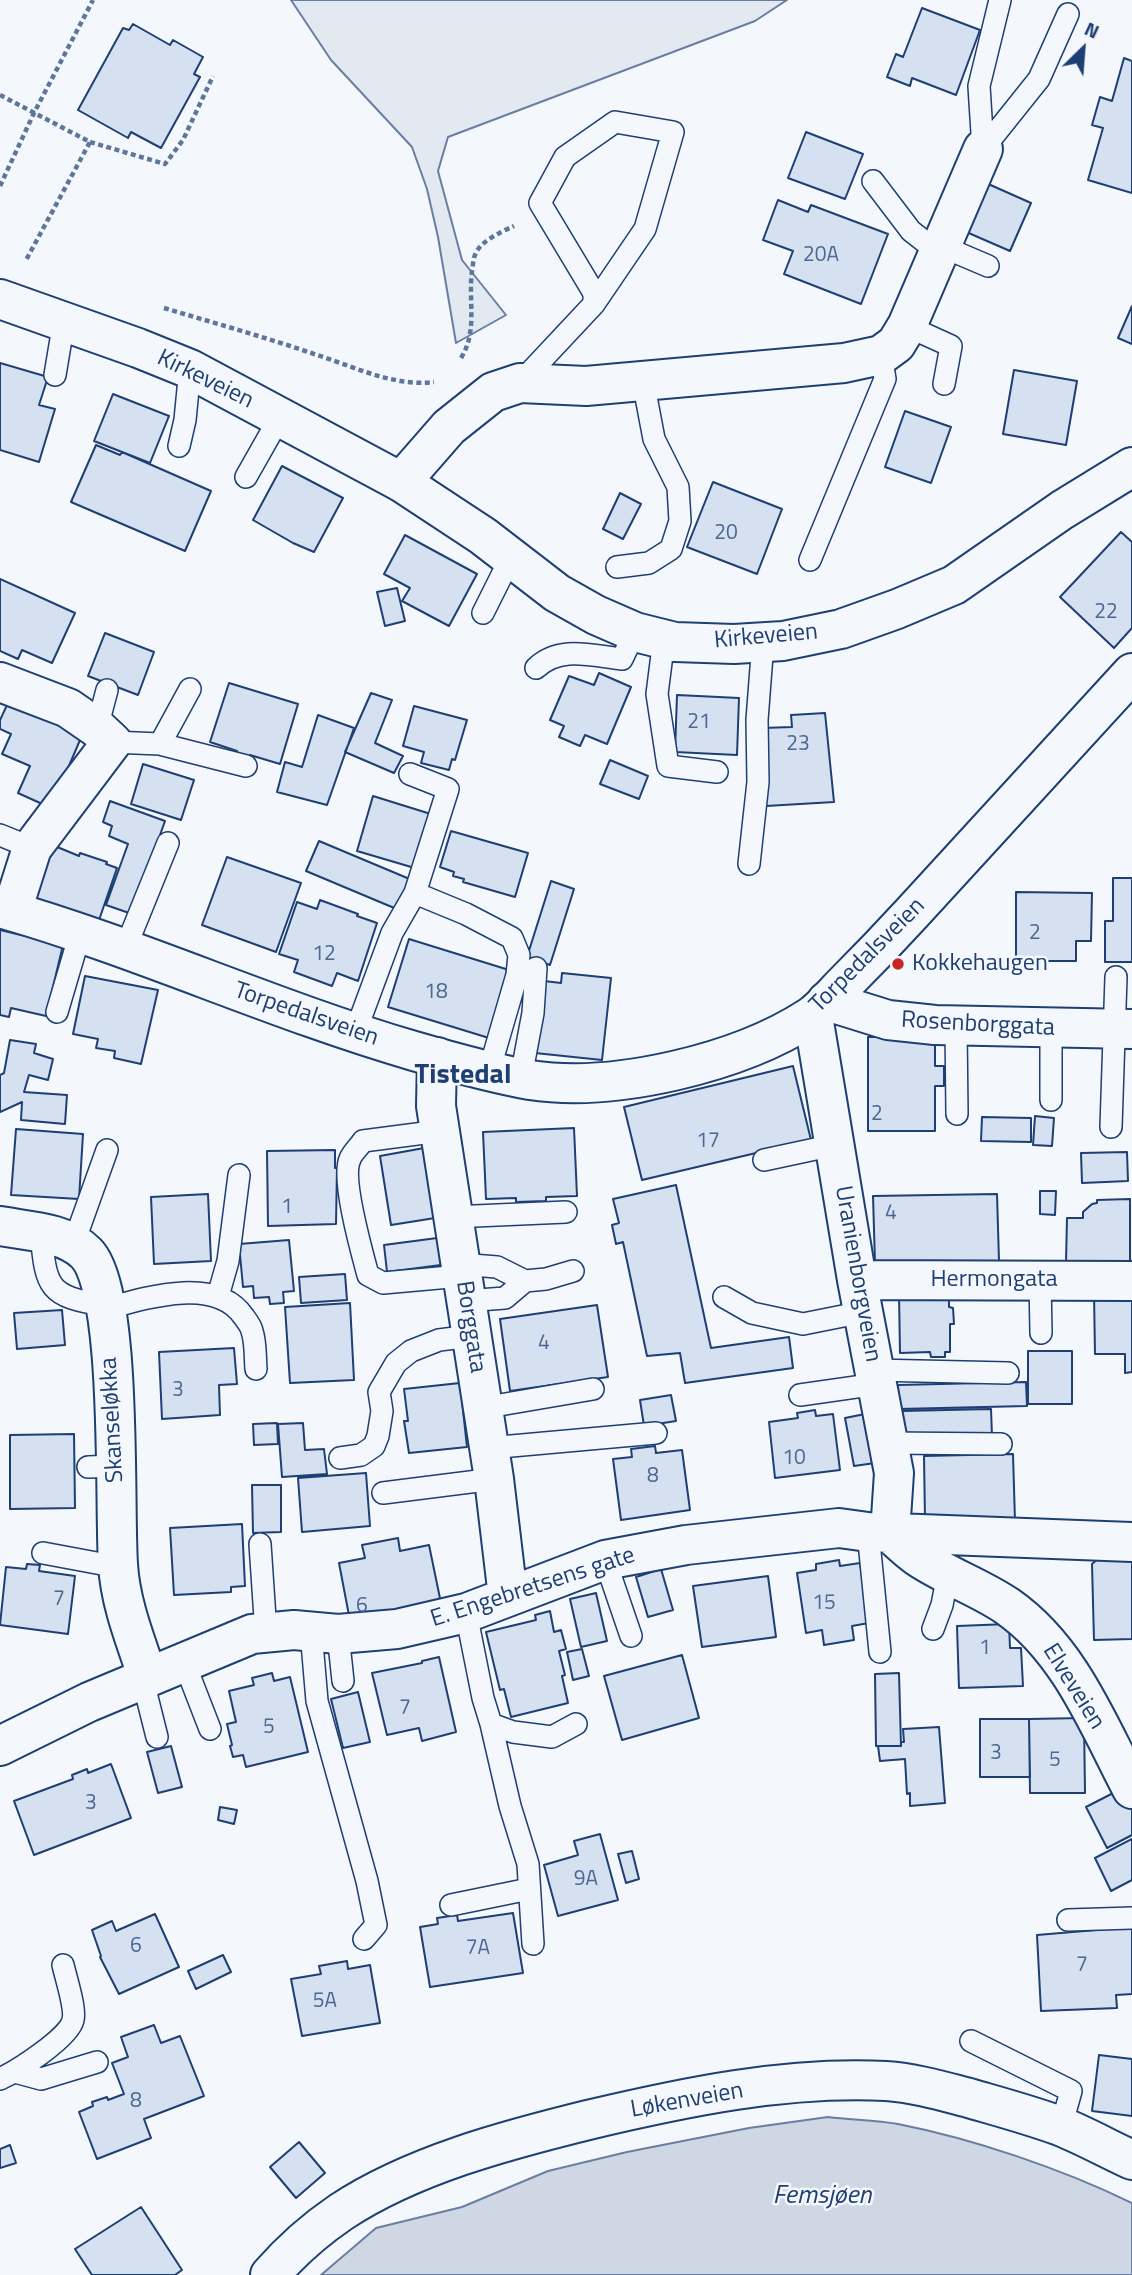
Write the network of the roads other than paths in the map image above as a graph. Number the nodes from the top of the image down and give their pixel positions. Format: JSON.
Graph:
{"nodes":[{"id":1,"x":1000,"y":0,"type":"edge"},
{"id":2,"x":1068,"y":13,"type":"dead end"},
{"id":3,"x":983,"y":149,"type":"junction"},
{"id":4,"x":873,"y":181,"type":"dead end"},
{"id":5,"x":940,"y":249,"type":"junction"},
{"id":6,"x":988,"y":265,"type":"dead end"},
{"id":7,"x":0,"y":299,"type":"edge"},
{"id":8,"x":594,"y":304,"type":"junction"},
{"id":9,"x":64,"y":321,"type":"junction"},
{"id":10,"x":907,"y":326,"type":"junction"},
{"id":11,"x":881,"y":355,"type":"junction"},
{"id":12,"x":190,"y":369,"type":"junction"},
{"id":13,"x":55,"y":375,"type":"dead end"},
{"id":14,"x":643,"y":382,"type":"junction"},
{"id":15,"x":520,"y":383,"type":"junction"},
{"id":16,"x":944,"y":384,"type":"dead end"},
{"id":17,"x":280,"y":416,"type":"junction"},
{"id":18,"x":178,"y":446,"type":"dead end"},
{"id":19,"x":1132,"y":467,"type":"edge"},
{"id":20,"x":246,"y":477,"type":"dead end"},
{"id":21,"x":401,"y":482,"type":"junction"},
{"id":22,"x":511,"y":557,"type":"junction"},
{"id":23,"x":810,"y":560,"type":"dead end"},
{"id":24,"x":617,"y":567,"type":"dead end"},
{"id":25,"x":483,"y":612,"type":"dead end"},
{"id":26,"x":650,"y":635,"type":"junction"},
{"id":27,"x":762,"y":642,"type":"junction"},
{"id":28,"x":536,"y":668,"type":"dead end"},
{"id":29,"x":1132,"y":673,"type":"edge"},
{"id":30,"x":0,"y":682,"type":"edge"},
{"id":31,"x":190,"y":689,"type":"dead end"},
{"id":32,"x":107,"y":690,"type":"dead end"},
{"id":33,"x":104,"y":735,"type":"junction"},
{"id":34,"x":160,"y":744,"type":"junction"},
{"id":35,"x":246,"y":766,"type":"dead end"},
{"id":36,"x":717,"y":772,"type":"dead end"},
{"id":37,"x":410,"y":774,"type":"dead end"},
{"id":38,"x":16,"y":842,"type":"edge"},
{"id":39,"x":168,"y":843,"type":"dead end"},
{"id":40,"x":749,"y":864,"type":"dead end"},
{"id":41,"x":415,"y":893,"type":"junction"},
{"id":42,"x":6,"y":909,"type":"edge"},
{"id":43,"x":80,"y":933,"type":"junction"},
{"id":44,"x":125,"y":949,"type":"junction"},
{"id":45,"x":536,"y":968,"type":"dead end"},
{"id":46,"x":1116,"y":977,"type":"dead end"},
{"id":47,"x":820,"y":1008,"type":"junction"},
{"id":48,"x":57,"y":1012,"type":"dead end"},
{"id":49,"x":956,"y":1026,"type":"junction"},
{"id":50,"x":1051,"y":1029,"type":"junction"},
{"id":51,"x":355,"y":1033,"type":"junction"},
{"id":52,"x":1122,"y":1038,"type":"edge"},
{"id":53,"x":437,"y":1058,"type":"junction"},
{"id":54,"x":505,"y":1074,"type":"junction"},
{"id":55,"x":1051,"y":1100,"type":"dead end"},
{"id":56,"x":957,"y":1114,"type":"dead end"},
{"id":57,"x":1111,"y":1127,"type":"dead end"},
{"id":58,"x":440,"y":1131,"type":"junction"},
{"id":59,"x":835,"y":1145,"type":"junction"},
{"id":60,"x":107,"y":1150,"type":"dead end"},
{"id":61,"x":764,"y":1160,"type":"dead end"},
{"id":62,"x":239,"y":1175,"type":"dead end"},
{"id":63,"x":566,"y":1212,"type":"dead end"},
{"id":64,"x":452,"y":1217,"type":"junction"},
{"id":65,"x":0,"y":1226,"type":"edge"},
{"id":66,"x":57,"y":1239,"type":"junction"},
{"id":67,"x":573,"y":1271,"type":"dead end"},
{"id":68,"x":1040,"y":1280,"type":"junction"},
{"id":69,"x":524,"y":1281,"type":"junction"},
{"id":70,"x":1132,"y":1281,"type":"edge"},
{"id":71,"x":464,"y":1294,"type":"junction"},
{"id":72,"x":218,"y":1296,"type":"junction"},
{"id":73,"x":860,"y":1296,"type":"junction"},
{"id":74,"x":724,"y":1297,"type":"dead end"},
{"id":75,"x":105,"y":1307,"type":"junction"},
{"id":76,"x":1041,"y":1333,"type":"dead end"},
{"id":77,"x":256,"y":1369,"type":"dead end"},
{"id":78,"x":1009,"y":1373,"type":"dead end"},
{"id":79,"x":876,"y":1377,"type":"junction"},
{"id":80,"x":593,"y":1389,"type":"dead end"},
{"id":81,"x":800,"y":1395,"type":"dead end"},
{"id":82,"x":482,"y":1408,"type":"junction"},
{"id":83,"x":656,"y":1433,"type":"dead end"},
{"id":84,"x":888,"y":1443,"type":"junction"},
{"id":85,"x":1001,"y":1444,"type":"dead end"},
{"id":86,"x":340,"y":1458,"type":"dead end"},
{"id":87,"x":491,"y":1463,"type":"junction"},
{"id":88,"x":383,"y":1493,"type":"dead end"},
{"id":89,"x":879,"y":1532,"type":"junction"},
{"id":90,"x":1132,"y":1542,"type":"edge"},
{"id":91,"x":260,"y":1544,"type":"dead end"},
{"id":92,"x":43,"y":1553,"type":"dead end"},
{"id":93,"x":606,"y":1560,"type":"junction"},
{"id":94,"x":118,"y":1567,"type":"junction"},
{"id":95,"x":948,"y":1574,"type":"junction"},
{"id":96,"x":508,"y":1597,"type":"junction"},
{"id":97,"x":466,"y":1613,"type":"junction"},
{"id":98,"x":933,"y":1629,"type":"dead end"},
{"id":99,"x":265,"y":1633,"type":"junction"},
{"id":100,"x":324,"y":1633,"type":"junction"},
{"id":101,"x":631,"y":1636,"type":"dead end"},
{"id":102,"x":880,"y":1651,"type":"dead end"},
{"id":103,"x":184,"y":1662,"type":"junction"},
{"id":104,"x":146,"y":1679,"type":"junction"},
{"id":105,"x":343,"y":1681,"type":"dead end"},
{"id":106,"x":491,"y":1724,"type":"junction"},
{"id":107,"x":576,"y":1724,"type":"dead end"},
{"id":108,"x":210,"y":1729,"type":"dead end"},
{"id":109,"x":157,"y":1737,"type":"dead end"},
{"id":110,"x":0,"y":1746,"type":"edge"},
{"id":111,"x":1132,"y":1789,"type":"edge"},
{"id":112,"x":529,"y":1889,"type":"junction"},
{"id":113,"x":451,"y":1905,"type":"dead end"},
{"id":114,"x":1132,"y":1918,"type":"edge"},
{"id":115,"x":1068,"y":1920,"type":"dead end"},
{"id":116,"x":364,"y":1940,"type":"dead end"},
{"id":117,"x":533,"y":1944,"type":"dead end"},
{"id":118,"x":63,"y":1965,"type":"dead end"},
{"id":119,"x":971,"y":2041,"type":"dead end"},
{"id":120,"x":97,"y":2062,"type":"dead end"},
{"id":121,"x":7,"y":2075,"type":"edge"},
{"id":122,"x":1062,"y":2127,"type":"junction"},
{"id":123,"x":1132,"y":2160,"type":"edge"},
{"id":124,"x":271,"y":2275,"type":"edge"}],
"edges":[{"from":1,"to":3,"type":"lane"},
{"from":2,"to":3,"type":"lane"},
{"from":3,"to":5,"type":"street"},
{"from":4,"to":5,"type":"lane"},
{"from":5,"to":6,"type":"lane"},
{"from":5,"to":10,"type":"street"},
{"from":7,"to":9,"type":"street","name":"Kirkeveien"},
{"from":8,"to":8,"type":"lane"},
{"from":8,"to":15,"type":"lane"},
{"from":9,"to":12,"type":"street","name":"Kirkeveien"},
{"from":9,"to":13,"type":"lane"},
{"from":10,"to":11,"type":"street"},
{"from":10,"to":16,"type":"lane"},
{"from":11,"to":14,"type":"street"},
{"from":11,"to":23,"type":"lane"},
{"from":12,"to":17,"type":"street","name":"Kirkeveien"},
{"from":12,"to":18,"type":"lane"},
{"from":14,"to":15,"type":"street"},
{"from":14,"to":24,"type":"lane"},
{"from":15,"to":21,"type":"street"},
{"from":17,"to":20,"type":"lane"},
{"from":17,"to":21,"type":"street","name":"Kirkeveien"},
{"from":19,"to":27,"type":"street","name":"Kirkeveien"},
{"from":21,"to":22,"type":"street","name":"Kirkeveien"},
{"from":22,"to":25,"type":"lane"},
{"from":22,"to":26,"type":"street","name":"Kirkeveien"},
{"from":26,"to":27,"type":"street","name":"Kirkeveien"},
{"from":26,"to":28,"type":"lane"},
{"from":26,"to":36,"type":"lane"},
{"from":27,"to":40,"type":"lane"},
{"from":29,"to":47,"type":"street","name":"Torpedalsveien"},
{"from":30,"to":33,"type":"street"},
{"from":31,"to":34,"type":"lane"},
{"from":32,"to":33,"type":"lane"},
{"from":33,"to":34,"type":"lane"},
{"from":33,"to":38,"type":"street"},
{"from":34,"to":35,"type":"lane"},
{"from":37,"to":41,"type":"lane"},
{"from":38,"to":42,"type":"street"},
{"from":39,"to":44,"type":"lane"},
{"from":41,"to":51,"type":"lane"},
{"from":41,"to":54,"type":"lane"},
{"from":42,"to":43,"type":"street","name":"Torpedalsveien"},
{"from":43,"to":44,"type":"street","name":"Torpedalsveien"},
{"from":43,"to":48,"type":"lane"},
{"from":44,"to":51,"type":"street","name":"Torpedalsveien"},
{"from":45,"to":54,"type":"lane"},
{"from":46,"to":52,"type":"lane"},
{"from":47,"to":49,"type":"street","name":"Rosenborggata"},
{"from":47,"to":54,"type":"street","name":"Torpedalsveien"},
{"from":47,"to":59,"type":"street","name":"Uranienborgveien"},
{"from":49,"to":50,"type":"street","name":"Rosenborggata"},
{"from":49,"to":56,"type":"lane"},
{"from":50,"to":52,"type":"street","name":"Rosenborggata"},
{"from":50,"to":55,"type":"lane"},
{"from":51,"to":53,"type":"street","name":"Torpedalsveien"},
{"from":52,"to":57,"type":"lane"},
{"from":53,"to":54,"type":"street","name":"Torpedalsveien"},
{"from":53,"to":58,"type":"street","name":"Borggata"},
{"from":58,"to":64,"type":"street","name":"Borggata"},
{"from":58,"to":71,"type":"lane"},
{"from":59,"to":61,"type":"lane"},
{"from":59,"to":73,"type":"street","name":"Uranienborgveien"},
{"from":60,"to":66,"type":"lane"},
{"from":62,"to":72,"type":"lane"},
{"from":63,"to":64,"type":"lane"},
{"from":64,"to":71,"type":"street","name":"Borggata"},
{"from":65,"to":66,"type":"street"},
{"from":66,"to":75,"type":"street","name":"Skanseløkka"},
{"from":67,"to":69,"type":"lane"},
{"from":68,"to":70,"type":"street","name":"Hermongata"},
{"from":68,"to":73,"type":"street","name":"Hermongata"},
{"from":68,"to":76,"type":"lane"},
{"from":69,"to":71,"type":"lane"},
{"from":69,"to":71,"type":"lane"},
{"from":71,"to":82,"type":"street","name":"Borggata"},
{"from":71,"to":86,"type":"lane"},
{"from":72,"to":75,"type":"lane"},
{"from":72,"to":77,"type":"lane"},
{"from":73,"to":74,"type":"lane"},
{"from":73,"to":79,"type":"street","name":"Uranienborgveien"},
{"from":75,"to":94,"type":"street","name":"Skanseløkka"},
{"from":78,"to":79,"type":"lane"},
{"from":79,"to":81,"type":"lane"},
{"from":79,"to":84,"type":"street","name":"Uranienborgveien"},
{"from":80,"to":82,"type":"lane"},
{"from":82,"to":87,"type":"street","name":"Borggata"},
{"from":83,"to":87,"type":"lane"},
{"from":84,"to":85,"type":"lane"},
{"from":84,"to":89,"type":"street","name":"Uranienborgveien"},
{"from":87,"to":88,"type":"lane"},
{"from":87,"to":96,"type":"street","name":"Borggata"},
{"from":89,"to":90,"type":"street","name":"E. Engebretsens gate"},
{"from":89,"to":93,"type":"street","name":"E. Engebretsens gate"},
{"from":89,"to":95,"type":"street","name":"Elveveien"},
{"from":89,"to":102,"type":"lane"},
{"from":91,"to":99,"type":"lane"},
{"from":92,"to":94,"type":"lane"},
{"from":93,"to":96,"type":"street","name":"E. Engebretsens gate"},
{"from":93,"to":101,"type":"lane"},
{"from":94,"to":104,"type":"street","name":"Skanseløkka"},
{"from":95,"to":98,"type":"lane"},
{"from":95,"to":111,"type":"street","name":"Elveveien"},
{"from":96,"to":97,"type":"street","name":"E. Engebretsens gate"},
{"from":97,"to":100,"type":"street","name":"E. Engebretsens gate"},
{"from":97,"to":106,"type":"lane"},
{"from":99,"to":100,"type":"street","name":"E. Engebretsens gate"},
{"from":99,"to":103,"type":"street","name":"E. Engebretsens gate"},
{"from":100,"to":105,"type":"lane"},
{"from":100,"to":116,"type":"lane"},
{"from":103,"to":104,"type":"street","name":"E. Engebretsens gate"},
{"from":103,"to":108,"type":"lane"},
{"from":104,"to":109,"type":"lane"},
{"from":104,"to":110,"type":"street","name":"E. Engebretsens gate"},
{"from":106,"to":107,"type":"lane"},
{"from":106,"to":112,"type":"lane"},
{"from":112,"to":113,"type":"lane"},
{"from":112,"to":117,"type":"lane"},
{"from":114,"to":115,"type":"lane"},
{"from":118,"to":121,"type":"lane"},
{"from":119,"to":122,"type":"lane"},
{"from":120,"to":121,"type":"lane"},
{"from":122,"to":123,"type":"street","name":"Løkenveien"},
{"from":122,"to":124,"type":"street","name":"Løkenveien"}]}
